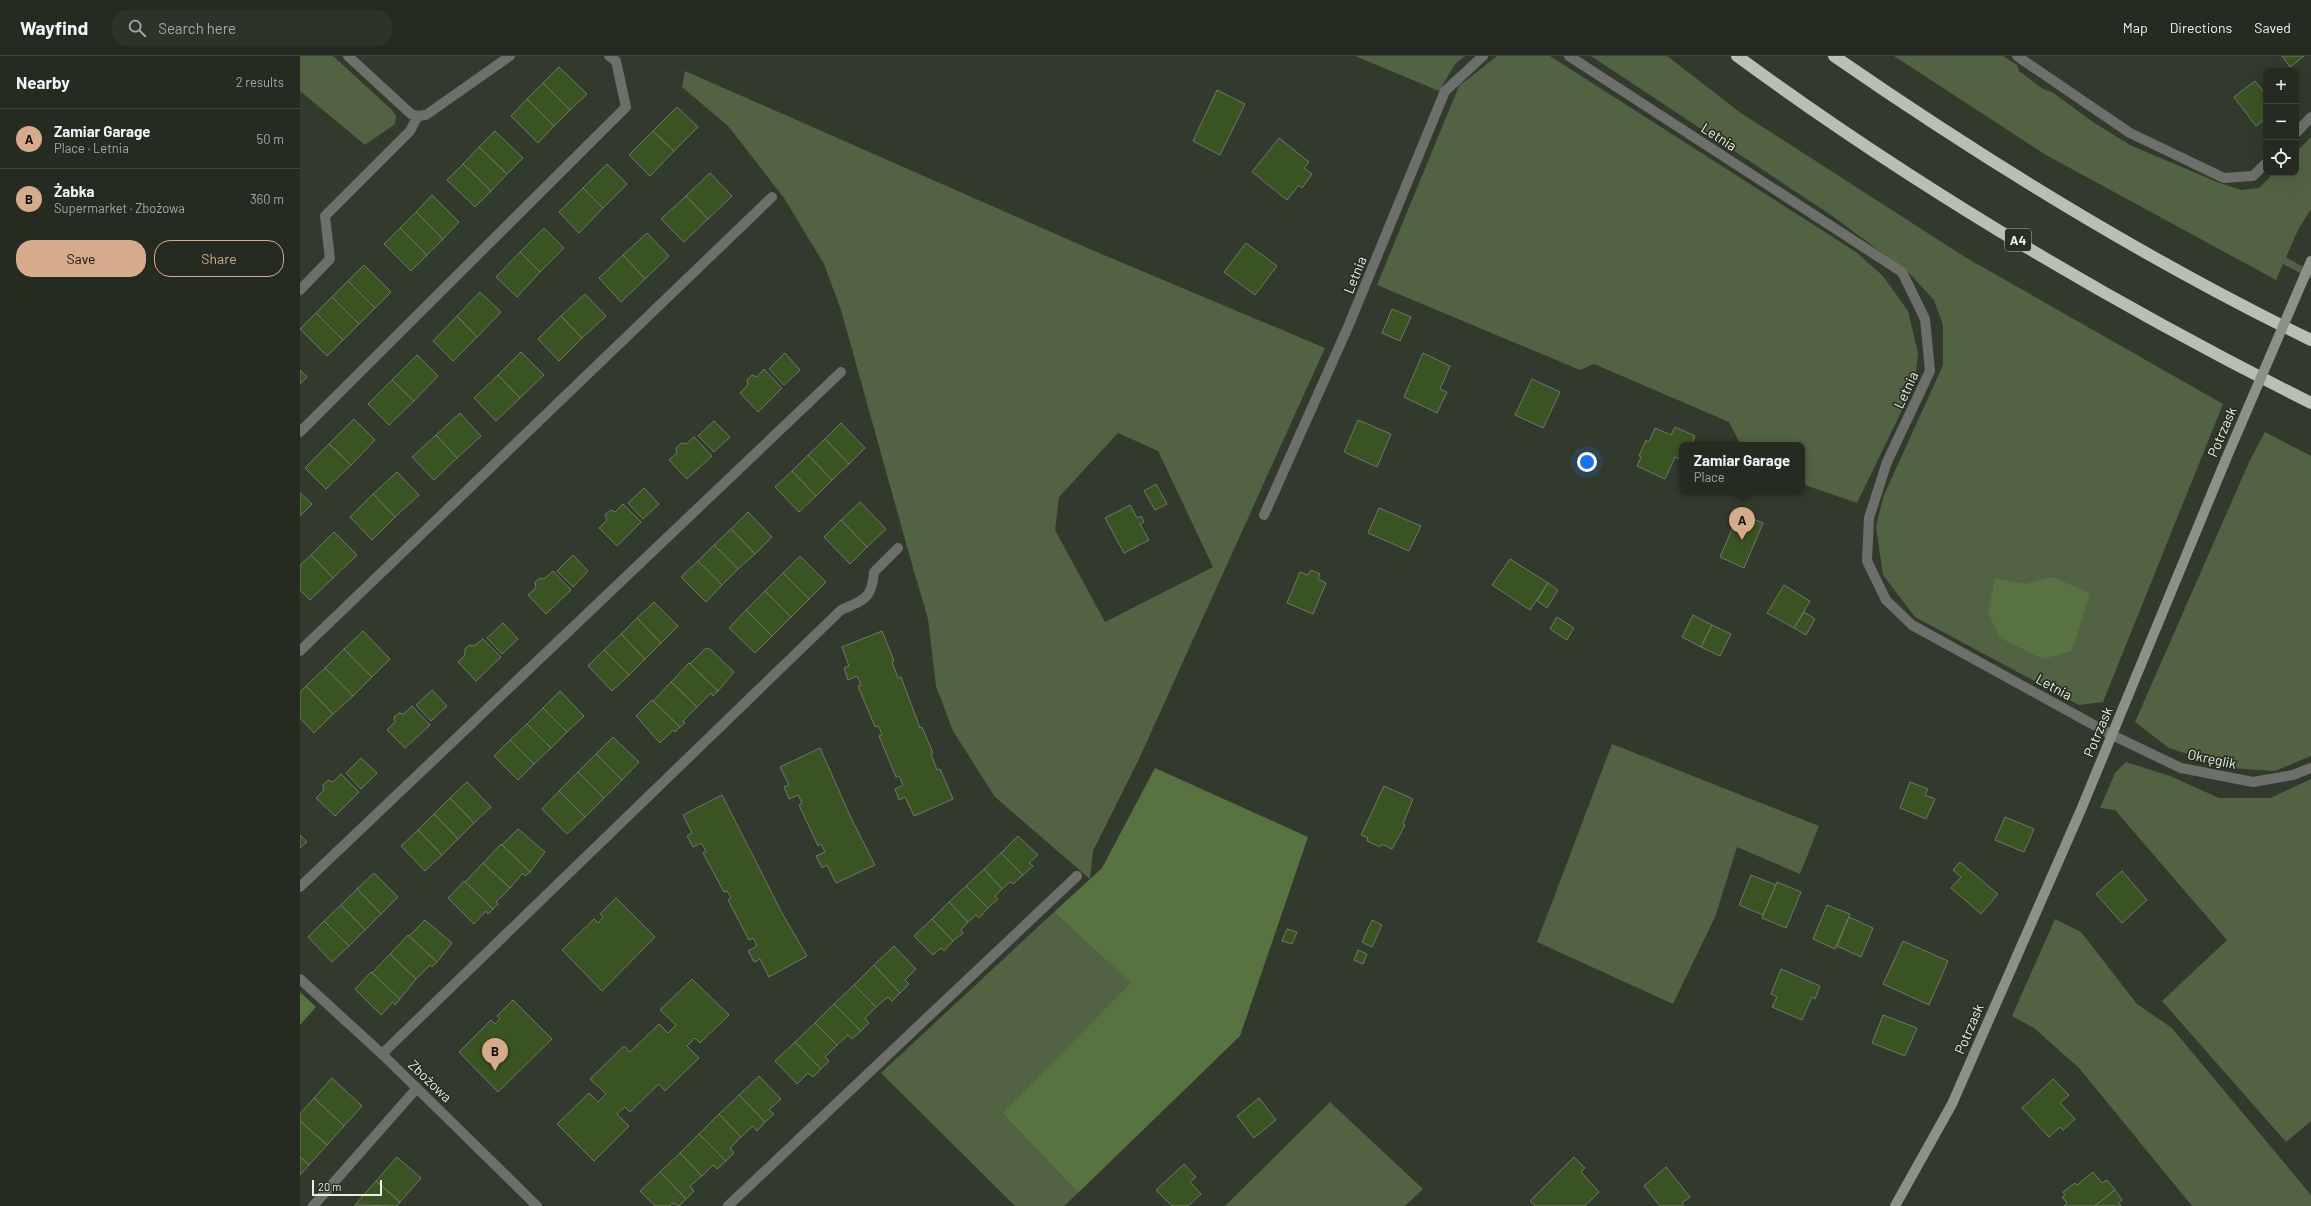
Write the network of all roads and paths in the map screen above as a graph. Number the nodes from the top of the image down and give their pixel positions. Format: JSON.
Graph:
{"nodes":[{"id":1,"x":348,"y":56,"type":"edge"},
{"id":2,"x":510,"y":56,"type":"edge"},
{"id":3,"x":609,"y":56,"type":"edge"},
{"id":4,"x":1483,"y":56,"type":"edge"},
{"id":5,"x":1568,"y":56,"type":"edge"},
{"id":6,"x":1738,"y":56,"type":"edge"},
{"id":7,"x":1834,"y":56,"type":"edge"},
{"id":8,"x":2017,"y":56,"type":"edge"},
{"id":9,"x":418,"y":116,"type":"junction"},
{"id":10,"x":2311,"y":117,"type":"edge"},
{"id":11,"x":2299,"y":130,"type":"edge"},
{"id":12,"x":2263,"y":167,"type":"edge"},
{"id":13,"x":772,"y":197,"type":"dead end"},
{"id":14,"x":2311,"y":261,"type":"edge"},
{"id":15,"x":300,"y":290,"type":"edge"},
{"id":16,"x":2311,"y":340,"type":"edge"},
{"id":17,"x":841,"y":372,"type":"dead end"},
{"id":18,"x":2311,"y":403,"type":"edge"},
{"id":19,"x":300,"y":432,"type":"edge"},
{"id":20,"x":1264,"y":515,"type":"dead end"},
{"id":21,"x":898,"y":548,"type":"dead end"},
{"id":22,"x":300,"y":651,"type":"edge"},
{"id":23,"x":2112,"y":735,"type":"junction"},
{"id":24,"x":2311,"y":768,"type":"edge"},
{"id":25,"x":1077,"y":876,"type":"dead end"},
{"id":26,"x":300,"y":887,"type":"edge"},
{"id":27,"x":300,"y":979,"type":"edge"},
{"id":28,"x":382,"y":1054,"type":"junction"},
{"id":29,"x":417,"y":1088,"type":"junction"},
{"id":30,"x":313,"y":1206,"type":"edge"},
{"id":31,"x":537,"y":1206,"type":"edge"},
{"id":32,"x":728,"y":1206,"type":"edge"},
{"id":33,"x":1895,"y":1206,"type":"edge"}],
"edges":[{"from":1,"to":9,"type":"street"},
{"from":2,"to":9,"type":"street"},
{"from":3,"to":19,"type":"street"},
{"from":4,"to":20,"type":"street","name":"Letnia"},
{"from":5,"to":23,"type":"street","name":"Letnia"},
{"from":6,"to":18,"type":"highway","number":"A4"},
{"from":7,"to":16,"type":"highway"},
{"from":8,"to":12,"type":"street"},
{"from":9,"to":15,"type":"street"},
{"from":10,"to":11,"type":"street"},
{"from":13,"to":22,"type":"street"},
{"from":14,"to":23,"type":"street","name":"Potrzask","bridge":true},
{"from":17,"to":26,"type":"street"},
{"from":21,"to":28,"type":"street"},
{"from":23,"to":24,"type":"street","name":"Okręglik"},
{"from":23,"to":33,"type":"street","name":"Potrzask"},
{"from":25,"to":32,"type":"street"},
{"from":27,"to":28,"type":"street","name":"Zbożowa"},
{"from":28,"to":29,"type":"street","name":"Zbożowa"},
{"from":29,"to":30,"type":"street"},
{"from":29,"to":31,"type":"street","name":"Zbożowa"}]}
